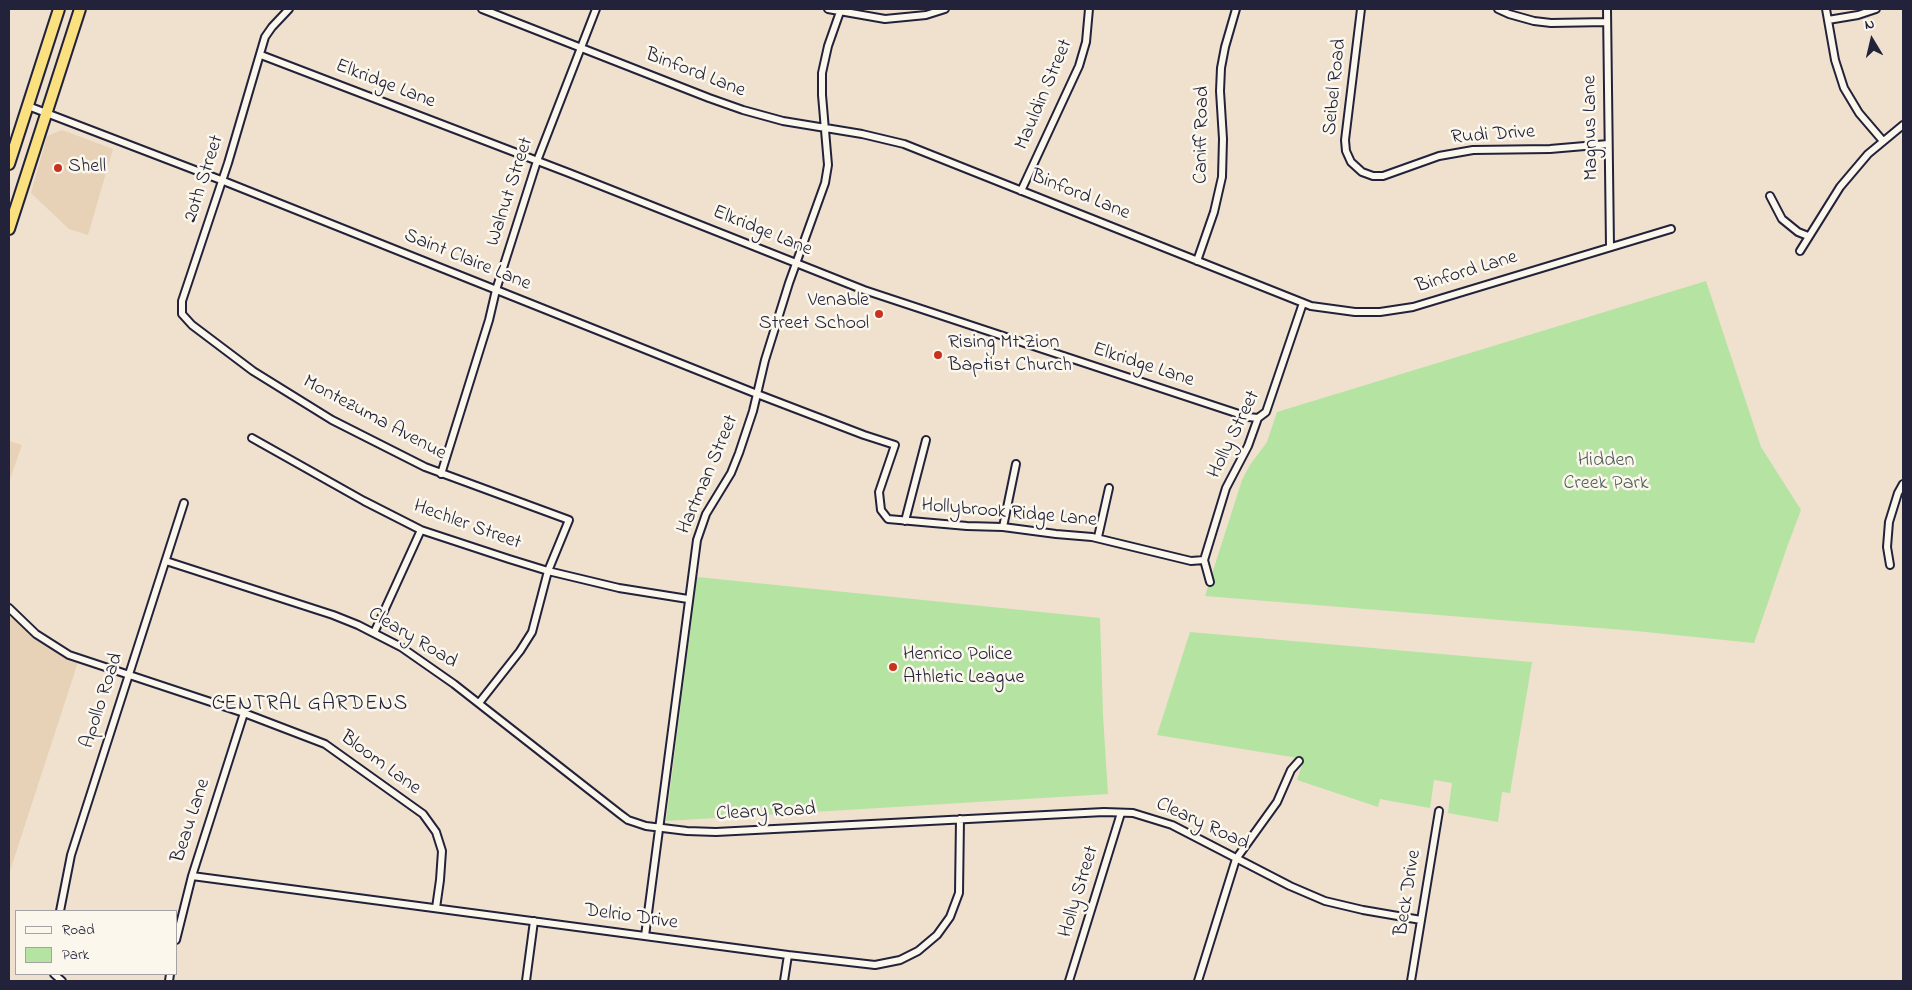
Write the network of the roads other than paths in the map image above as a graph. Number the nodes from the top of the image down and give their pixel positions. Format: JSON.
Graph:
{"nodes":[{"id":1,"x":59,"y":9,"type":"edge"},
{"id":2,"x":80,"y":9,"type":"edge"},
{"id":3,"x":289,"y":9,"type":"edge"},
{"id":4,"x":482,"y":9,"type":"edge"},
{"id":5,"x":596,"y":9,"type":"edge"},
{"id":6,"x":828,"y":9,"type":"edge"},
{"id":7,"x":945,"y":9,"type":"edge"},
{"id":8,"x":1089,"y":9,"type":"edge"},
{"id":9,"x":1236,"y":9,"type":"edge"},
{"id":10,"x":1361,"y":9,"type":"edge"},
{"id":11,"x":1498,"y":9,"type":"edge"},
{"id":12,"x":1607,"y":9,"type":"edge"},
{"id":13,"x":1826,"y":9,"type":"edge"},
{"id":14,"x":1876,"y":9,"type":"edge"},
{"id":15,"x":841,"y":10,"type":"edge"},
{"id":16,"x":1828,"y":20,"type":"junction"},
{"id":17,"x":1607,"y":22,"type":"junction"},
{"id":18,"x":581,"y":48,"type":"junction"},
{"id":19,"x":261,"y":55,"type":"junction"},
{"id":20,"x":28,"y":106,"type":"junction"},
{"id":21,"x":46,"y":113,"type":"junction"},
{"id":22,"x":1903,"y":125,"type":"edge"},
{"id":23,"x":825,"y":128,"type":"junction"},
{"id":24,"x":1883,"y":141,"type":"junction"},
{"id":25,"x":1608,"y":144,"type":"junction"},
{"id":26,"x":537,"y":161,"type":"junction"},
{"id":27,"x":9,"y":164,"type":"edge"},
{"id":28,"x":1383,"y":176,"type":"joint"},
{"id":29,"x":221,"y":180,"type":"junction"},
{"id":30,"x":1021,"y":191,"type":"junction"},
{"id":31,"x":1770,"y":196,"type":"dead end"},
{"id":32,"x":9,"y":229,"type":"edge"},
{"id":33,"x":1671,"y":229,"type":"dead end"},
{"id":34,"x":1808,"y":236,"type":"junction"},
{"id":35,"x":1610,"y":247,"type":"junction"},
{"id":36,"x":1800,"y":251,"type":"dead end"},
{"id":37,"x":1197,"y":261,"type":"junction"},
{"id":38,"x":796,"y":262,"type":"junction"},
{"id":39,"x":496,"y":290,"type":"junction"},
{"id":40,"x":1302,"y":303,"type":"junction"},
{"id":41,"x":182,"y":314,"type":"joint"},
{"id":42,"x":758,"y":394,"type":"junction"},
{"id":43,"x":1258,"y":418,"type":"junction"},
{"id":44,"x":252,"y":438,"type":"dead end"},
{"id":45,"x":926,"y":440,"type":"dead end"},
{"id":46,"x":895,"y":445,"type":"joint"},
{"id":47,"x":1016,"y":464,"type":"dead end"},
{"id":48,"x":441,"y":474,"type":"junction"},
{"id":49,"x":1903,"y":484,"type":"edge"},
{"id":50,"x":1109,"y":488,"type":"dead end"},
{"id":51,"x":184,"y":503,"type":"dead end"},
{"id":52,"x":905,"y":521,"type":"junction"},
{"id":53,"x":1003,"y":527,"type":"junction"},
{"id":54,"x":421,"y":530,"type":"junction"},
{"id":55,"x":1098,"y":537,"type":"junction"},
{"id":56,"x":166,"y":560,"type":"junction"},
{"id":57,"x":1204,"y":560,"type":"junction"},
{"id":58,"x":1890,"y":565,"type":"dead end"},
{"id":59,"x":548,"y":571,"type":"junction"},
{"id":60,"x":1210,"y":582,"type":"dead end"},
{"id":61,"x":688,"y":599,"type":"junction"},
{"id":62,"x":9,"y":608,"type":"edge"},
{"id":63,"x":374,"y":633,"type":"junction"},
{"id":64,"x":128,"y":676,"type":"junction"},
{"id":65,"x":478,"y":703,"type":"junction"},
{"id":66,"x":244,"y":713,"type":"junction"},
{"id":67,"x":1299,"y":761,"type":"dead end"},
{"id":68,"x":1439,"y":810,"type":"dead end"},
{"id":69,"x":1121,"y":813,"type":"junction"},
{"id":70,"x":960,"y":819,"type":"junction"},
{"id":71,"x":659,"y":828,"type":"junction"},
{"id":72,"x":1236,"y":859,"type":"junction"},
{"id":73,"x":192,"y":876,"type":"junction"},
{"id":74,"x":436,"y":908,"type":"junction"},
{"id":75,"x":60,"y":910,"type":"edge"},
{"id":76,"x":1421,"y":920,"type":"junction"},
{"id":77,"x":534,"y":921,"type":"junction"},
{"id":78,"x":178,"y":932,"type":"edge"},
{"id":79,"x":645,"y":936,"type":"junction"},
{"id":80,"x":788,"y":955,"type":"junction"},
{"id":81,"x":526,"y":981,"type":"edge"},
{"id":82,"x":784,"y":981,"type":"edge"},
{"id":83,"x":1069,"y":981,"type":"edge"},
{"id":84,"x":1198,"y":981,"type":"edge"},
{"id":85,"x":1411,"y":981,"type":"edge"}],
"edges":[{"from":1,"to":20,"type":"highway"},
{"from":2,"to":21,"type":"highway"},
{"from":3,"to":19,"type":"street","name":"20th Street"},
{"from":4,"to":18,"type":"street","name":"Binford Lane"},
{"from":5,"to":18,"type":"street","name":"Walnut Street"},
{"from":6,"to":15,"type":"street"},
{"from":7,"to":15,"type":"street"},
{"from":8,"to":30,"type":"street","name":"Mauldin Street"},
{"from":9,"to":37,"type":"street","name":"Caniff Road"},
{"from":10,"to":28,"type":"street","name":"Seibel Road"},
{"from":11,"to":17,"type":"street"},
{"from":12,"to":17,"type":"street","name":"Magnus Lane"},
{"from":13,"to":16,"type":"street"},
{"from":14,"to":16,"type":"street"},
{"from":15,"to":23,"type":"street","name":"Hartman Street"},
{"from":16,"to":24,"type":"street"},
{"from":17,"to":25,"type":"street","name":"Magnus Lane"},
{"from":18,"to":23,"type":"street","name":"Binford Lane"},
{"from":18,"to":26,"type":"street","name":"Walnut Street"},
{"from":19,"to":26,"type":"street","name":"Elkridge Lane"},
{"from":19,"to":29,"type":"street","name":"20th Street"},
{"from":20,"to":21,"type":"street","name":"Saint Claire Lane"},
{"from":20,"to":27,"type":"highway"},
{"from":21,"to":29,"type":"street","name":"Saint Claire Lane"},
{"from":21,"to":32,"type":"highway"},
{"from":22,"to":24,"type":"street"},
{"from":23,"to":30,"type":"street","name":"Binford Lane"},
{"from":23,"to":38,"type":"street","name":"Hartman Street"},
{"from":24,"to":34,"type":"street"},
{"from":25,"to":28,"type":"street","name":"Rudi Drive"},
{"from":25,"to":35,"type":"street","name":"Magnus Lane"},
{"from":26,"to":38,"type":"street","name":"Elkridge Lane"},
{"from":26,"to":39,"type":"street","name":"Walnut Street"},
{"from":29,"to":39,"type":"street","name":"Saint Claire Lane"},
{"from":29,"to":41,"type":"street","name":"20th Street"},
{"from":30,"to":37,"type":"street","name":"Binford Lane"},
{"from":31,"to":34,"type":"street"},
{"from":33,"to":35,"type":"street","name":"Binford Lane"},
{"from":34,"to":36,"type":"street"},
{"from":35,"to":40,"type":"street","name":"Binford Lane"},
{"from":37,"to":40,"type":"street","name":"Binford Lane"},
{"from":38,"to":42,"type":"street","name":"Hartman Street"},
{"from":38,"to":43,"type":"street","name":"Elkridge Lane"},
{"from":39,"to":42,"type":"street","name":"Saint Claire Lane"},
{"from":39,"to":48,"type":"street","name":"Walnut Street"},
{"from":40,"to":43,"type":"street","name":"Holly Street"},
{"from":41,"to":48,"type":"street","name":"Montezuma Avenue"},
{"from":42,"to":46,"type":"street","name":"Saint Claire Lane"},
{"from":42,"to":61,"type":"street","name":"Hartman Street"},
{"from":43,"to":57,"type":"street","name":"Holly Street"},
{"from":44,"to":54,"type":"street","name":"Hechler Street"},
{"from":45,"to":52,"type":"street"},
{"from":46,"to":52,"type":"street","name":"Hollybrook Ridge Lane"},
{"from":47,"to":53,"type":"street"},
{"from":48,"to":59,"type":"street","name":"Montezuma Avenue"},
{"from":49,"to":58,"type":"street"},
{"from":50,"to":55,"type":"street"},
{"from":51,"to":56,"type":"street","name":"Apollo Road"},
{"from":52,"to":53,"type":"street","name":"Hollybrook Ridge Lane"},
{"from":53,"to":55,"type":"street","name":"Hollybrook Ridge Lane"},
{"from":54,"to":59,"type":"street","name":"Hechler Street"},
{"from":54,"to":63,"type":"street"},
{"from":55,"to":57,"type":"street","name":"Hollybrook Ridge Lane"},
{"from":56,"to":63,"type":"street","name":"Cleary Road"},
{"from":56,"to":64,"type":"street","name":"Apollo Road"},
{"from":57,"to":60,"type":"street"},
{"from":59,"to":61,"type":"street","name":"Hechler Street"},
{"from":59,"to":65,"type":"street"},
{"from":61,"to":71,"type":"street","name":"Hartman Street"},
{"from":62,"to":64,"type":"street","name":"Bloom Lane"},
{"from":63,"to":65,"type":"street","name":"Cleary Road"},
{"from":64,"to":66,"type":"street","name":"Bloom Lane"},
{"from":64,"to":75,"type":"street","name":"Apollo Road"},
{"from":65,"to":71,"type":"street","name":"Cleary Road"},
{"from":66,"to":73,"type":"street","name":"Beau Lane"},
{"from":66,"to":74,"type":"street","name":"Bloom Lane"},
{"from":67,"to":72,"type":"street"},
{"from":68,"to":76,"type":"street","name":"Beck Drive"},
{"from":69,"to":70,"type":"street","name":"Cleary Road"},
{"from":69,"to":72,"type":"street","name":"Cleary Road"},
{"from":69,"to":83,"type":"street","name":"Holly Street"},
{"from":70,"to":71,"type":"street","name":"Cleary Road"},
{"from":70,"to":80,"type":"street","name":"Delrio Drive"},
{"from":71,"to":79,"type":"street","name":"Hartman Street"},
{"from":72,"to":76,"type":"street","name":"Cleary Road"},
{"from":72,"to":84,"type":"street"},
{"from":73,"to":74,"type":"street","name":"Delrio Drive"},
{"from":73,"to":78,"type":"street","name":"Beau Lane"},
{"from":74,"to":77,"type":"street","name":"Delrio Drive"},
{"from":76,"to":85,"type":"street","name":"Beck Drive"},
{"from":77,"to":79,"type":"street","name":"Delrio Drive"},
{"from":77,"to":81,"type":"street"},
{"from":79,"to":80,"type":"street","name":"Delrio Drive"},
{"from":80,"to":82,"type":"street"}]}
